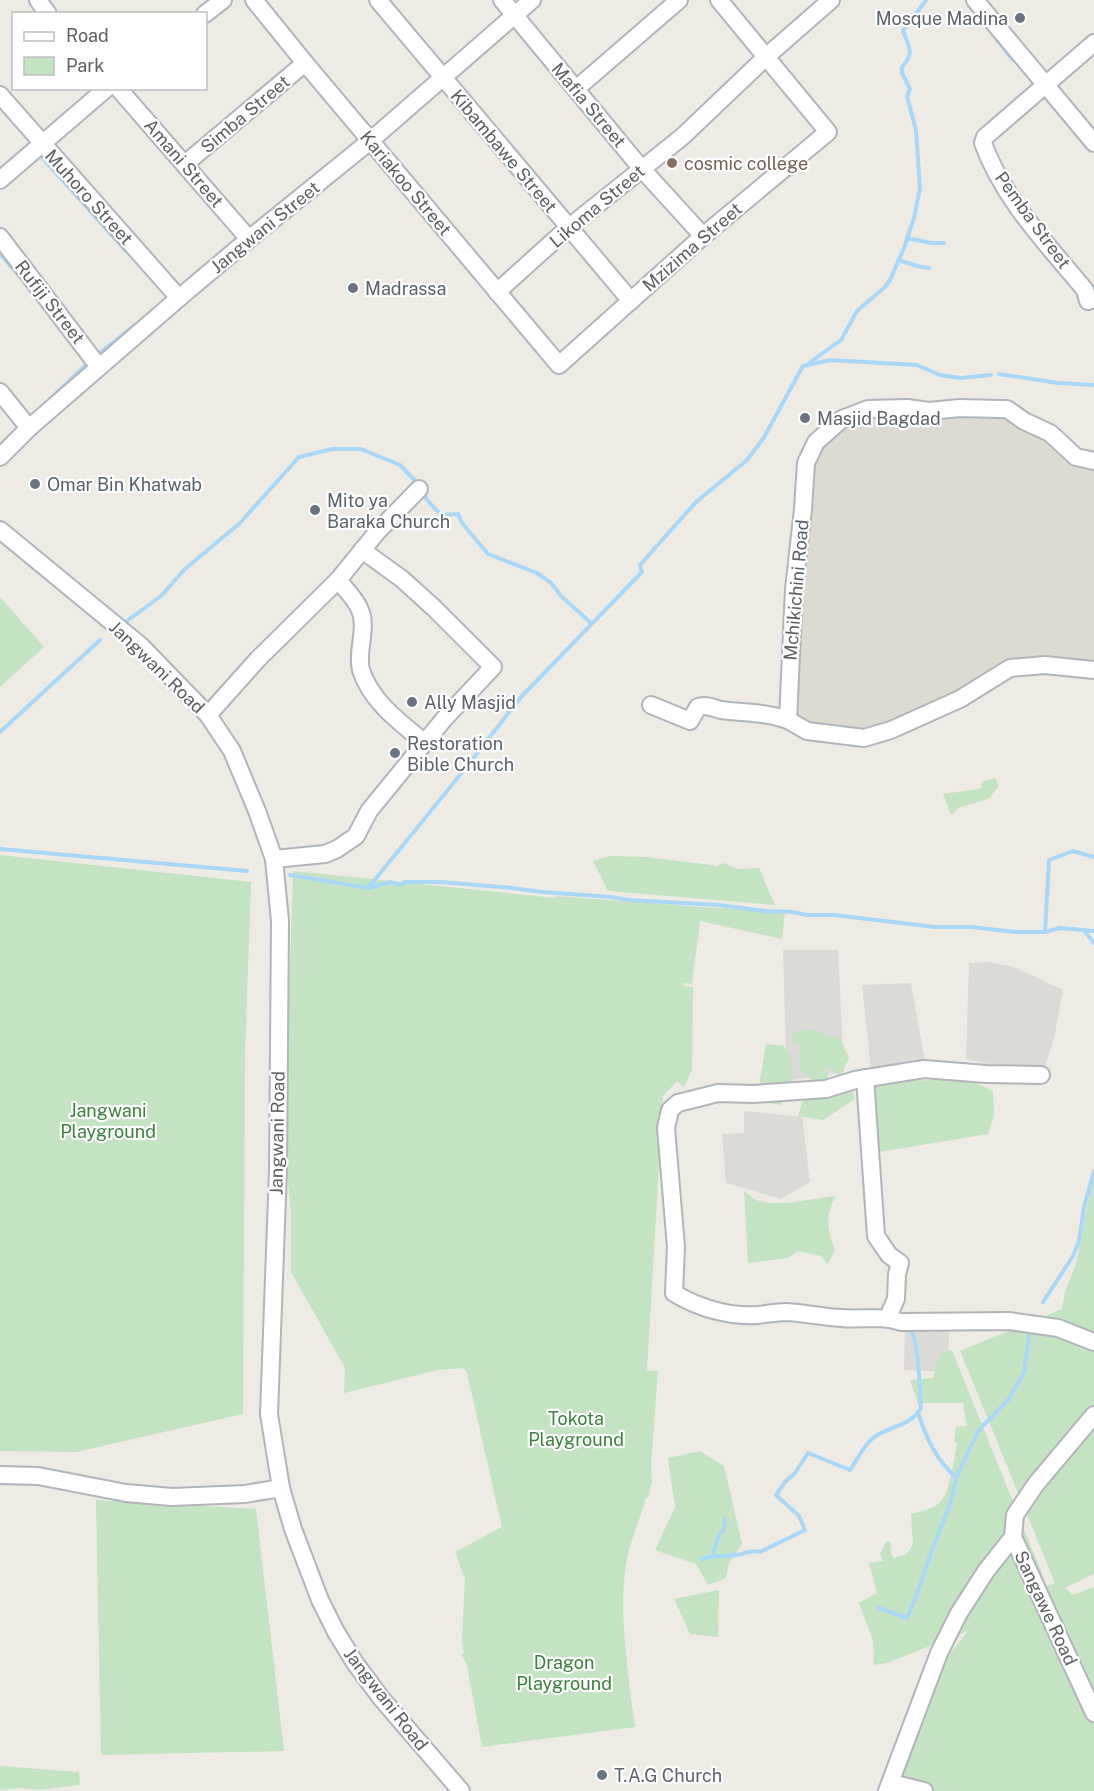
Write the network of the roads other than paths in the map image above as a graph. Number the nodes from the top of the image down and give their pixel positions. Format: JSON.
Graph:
{"nodes":[{"id":1,"x":223,"y":0,"type":"edge"},
{"id":2,"x":254,"y":0,"type":"edge"},
{"id":3,"x":378,"y":0,"type":"edge"},
{"id":4,"x":502,"y":0,"type":"edge"},
{"id":5,"x":532,"y":0,"type":"edge"},
{"id":6,"x":679,"y":0,"type":"edge"},
{"id":7,"x":719,"y":0,"type":"edge"},
{"id":8,"x":831,"y":0,"type":"edge"},
{"id":9,"x":975,"y":0,"type":"edge"},
{"id":10,"x":207,"y":12,"type":"edge"},
{"id":11,"x":515,"y":15,"type":"junction"},
{"id":12,"x":1094,"y":43,"type":"edge"},
{"id":13,"x":766,"y":56,"type":"junction"},
{"id":14,"x":305,"y":63,"type":"junction"},
{"id":15,"x":443,"y":78,"type":"junction"},
{"id":16,"x":1044,"y":84,"type":"junction"},
{"id":17,"x":576,"y":89,"type":"junction"},
{"id":18,"x":105,"y":90,"type":"edge"},
{"id":19,"x":120,"y":90,"type":"edge"},
{"id":20,"x":0,"y":95,"type":"edge"},
{"id":21,"x":370,"y":141,"type":"junction"},
{"id":22,"x":42,"y":143,"type":"junction"},
{"id":23,"x":1094,"y":143,"type":"edge"},
{"id":24,"x":185,"y":164,"type":"junction"},
{"id":25,"x":641,"y":168,"type":"junction"},
{"id":26,"x":0,"y":180,"type":"edge"},
{"id":27,"x":568,"y":228,"type":"junction"},
{"id":28,"x":703,"y":236,"type":"junction"},
{"id":29,"x":0,"y":237,"type":"edge"},
{"id":30,"x":249,"y":238,"type":"junction"},
{"id":31,"x":497,"y":292,"type":"junction"},
{"id":32,"x":179,"y":298,"type":"junction"},
{"id":33,"x":1091,"y":300,"type":"edge"},
{"id":34,"x":631,"y":302,"type":"junction"},
{"id":35,"x":559,"y":365,"type":"joint"},
{"id":36,"x":99,"y":367,"type":"junction"},
{"id":37,"x":0,"y":392,"type":"edge"},
{"id":38,"x":29,"y":428,"type":"junction"},
{"id":39,"x":0,"y":457,"type":"edge"},
{"id":40,"x":1094,"y":461,"type":"edge"},
{"id":41,"x":419,"y":489,"type":"dead end"},
{"id":42,"x":0,"y":530,"type":"edge"},
{"id":43,"x":362,"y":550,"type":"junction"},
{"id":44,"x":338,"y":580,"type":"junction"},
{"id":45,"x":1094,"y":670,"type":"edge"},
{"id":46,"x":651,"y":705,"type":"dead end"},
{"id":47,"x":208,"y":716,"type":"junction"},
{"id":48,"x":788,"y":720,"type":"junction"},
{"id":49,"x":425,"y":742,"type":"junction"},
{"id":50,"x":274,"y":859,"type":"junction"},
{"id":51,"x":1041,"y":1075,"type":"dead end"},
{"id":52,"x":865,"y":1078,"type":"junction"},
{"id":53,"x":888,"y":1317,"type":"junction"},
{"id":54,"x":1094,"y":1342,"type":"edge"},
{"id":55,"x":1094,"y":1415,"type":"edge"},
{"id":56,"x":0,"y":1475,"type":"edge"},
{"id":57,"x":281,"y":1488,"type":"junction"},
{"id":58,"x":1013,"y":1537,"type":"junction"},
{"id":59,"x":1094,"y":1713,"type":"edge"},
{"id":60,"x":889,"y":1787,"type":"edge"},
{"id":61,"x":461,"y":1791,"type":"edge"},
{"id":62,"x":924,"y":1791,"type":"edge"}],
"edges":[{"from":1,"to":10,"type":"street"},
{"from":2,"to":14,"type":"street","name":"Kariakoo Street"},
{"from":3,"to":15,"type":"street","name":"Kibambawe Street"},
{"from":4,"to":11,"type":"street","name":"Mafia Street"},
{"from":5,"to":11,"type":"street","name":"Jangwani Street"},
{"from":6,"to":17,"type":"street"},
{"from":7,"to":13,"type":"street"},
{"from":8,"to":13,"type":"street","name":"Likoma Street"},
{"from":9,"to":16,"type":"street"},
{"from":11,"to":15,"type":"street","name":"Jangwani Street"},
{"from":11,"to":17,"type":"street","name":"Mafia Street"},
{"from":12,"to":16,"type":"street"},
{"from":13,"to":25,"type":"street","name":"Likoma Street"},
{"from":13,"to":28,"type":"street","name":"Mzizima Street"},
{"from":14,"to":21,"type":"street","name":"Kariakoo Street"},
{"from":14,"to":24,"type":"street","name":"Simba Street"},
{"from":15,"to":21,"type":"street","name":"Jangwani Street"},
{"from":15,"to":27,"type":"street","name":"Kibambawe Street"},
{"from":16,"to":23,"type":"street"},
{"from":16,"to":33,"type":"street","name":"Pemba Street"},
{"from":17,"to":25,"type":"street","name":"Mafia Street"},
{"from":18,"to":22,"type":"street"},
{"from":19,"to":24,"type":"street","name":"Amani Street"},
{"from":20,"to":22,"type":"street","name":"Muhoro Street"},
{"from":21,"to":30,"type":"street","name":"Jangwani Street"},
{"from":21,"to":31,"type":"street","name":"Kariakoo Street"},
{"from":22,"to":26,"type":"street"},
{"from":22,"to":32,"type":"street","name":"Muhoro Street"},
{"from":24,"to":30,"type":"street","name":"Amani Street"},
{"from":25,"to":27,"type":"street","name":"Likoma Street"},
{"from":25,"to":28,"type":"street","name":"Mafia Street"},
{"from":27,"to":31,"type":"street","name":"Likoma Street"},
{"from":27,"to":34,"type":"street","name":"Kibambawe Street"},
{"from":28,"to":34,"type":"street","name":"Mzizima Street"},
{"from":29,"to":36,"type":"street","name":"Rufiji Street"},
{"from":30,"to":32,"type":"street","name":"Jangwani Street"},
{"from":31,"to":35,"type":"street","name":"Kariakoo Street"},
{"from":32,"to":36,"type":"street","name":"Jangwani Street"},
{"from":34,"to":35,"type":"street","name":"Mzizima Street"},
{"from":36,"to":38,"type":"street","name":"Jangwani Street"},
{"from":37,"to":38,"type":"street"},
{"from":38,"to":39,"type":"street","name":"Jangwani Street"},
{"from":40,"to":48,"type":"street","name":"Mchikichini Road"},
{"from":41,"to":43,"type":"street"},
{"from":42,"to":47,"type":"street","name":"Jangwani Road"},
{"from":43,"to":44,"type":"street"},
{"from":43,"to":49,"type":"street"},
{"from":44,"to":47,"type":"street"},
{"from":44,"to":49,"type":"street"},
{"from":45,"to":48,"type":"street"},
{"from":46,"to":48,"type":"street"},
{"from":47,"to":50,"type":"street","name":"Jangwani Road"},
{"from":49,"to":50,"type":"street"},
{"from":50,"to":57,"type":"street","name":"Jangwani Road"},
{"from":51,"to":52,"type":"street"},
{"from":52,"to":53,"type":"street"},
{"from":52,"to":53,"type":"street"},
{"from":53,"to":54,"type":"street"},
{"from":55,"to":58,"type":"street"},
{"from":56,"to":57,"type":"street"},
{"from":57,"to":61,"type":"street","name":"Jangwani Road"},
{"from":58,"to":59,"type":"street","name":"Sangawe Road"},
{"from":58,"to":60,"type":"street"},
{"from":60,"to":62,"type":"street"}]}
